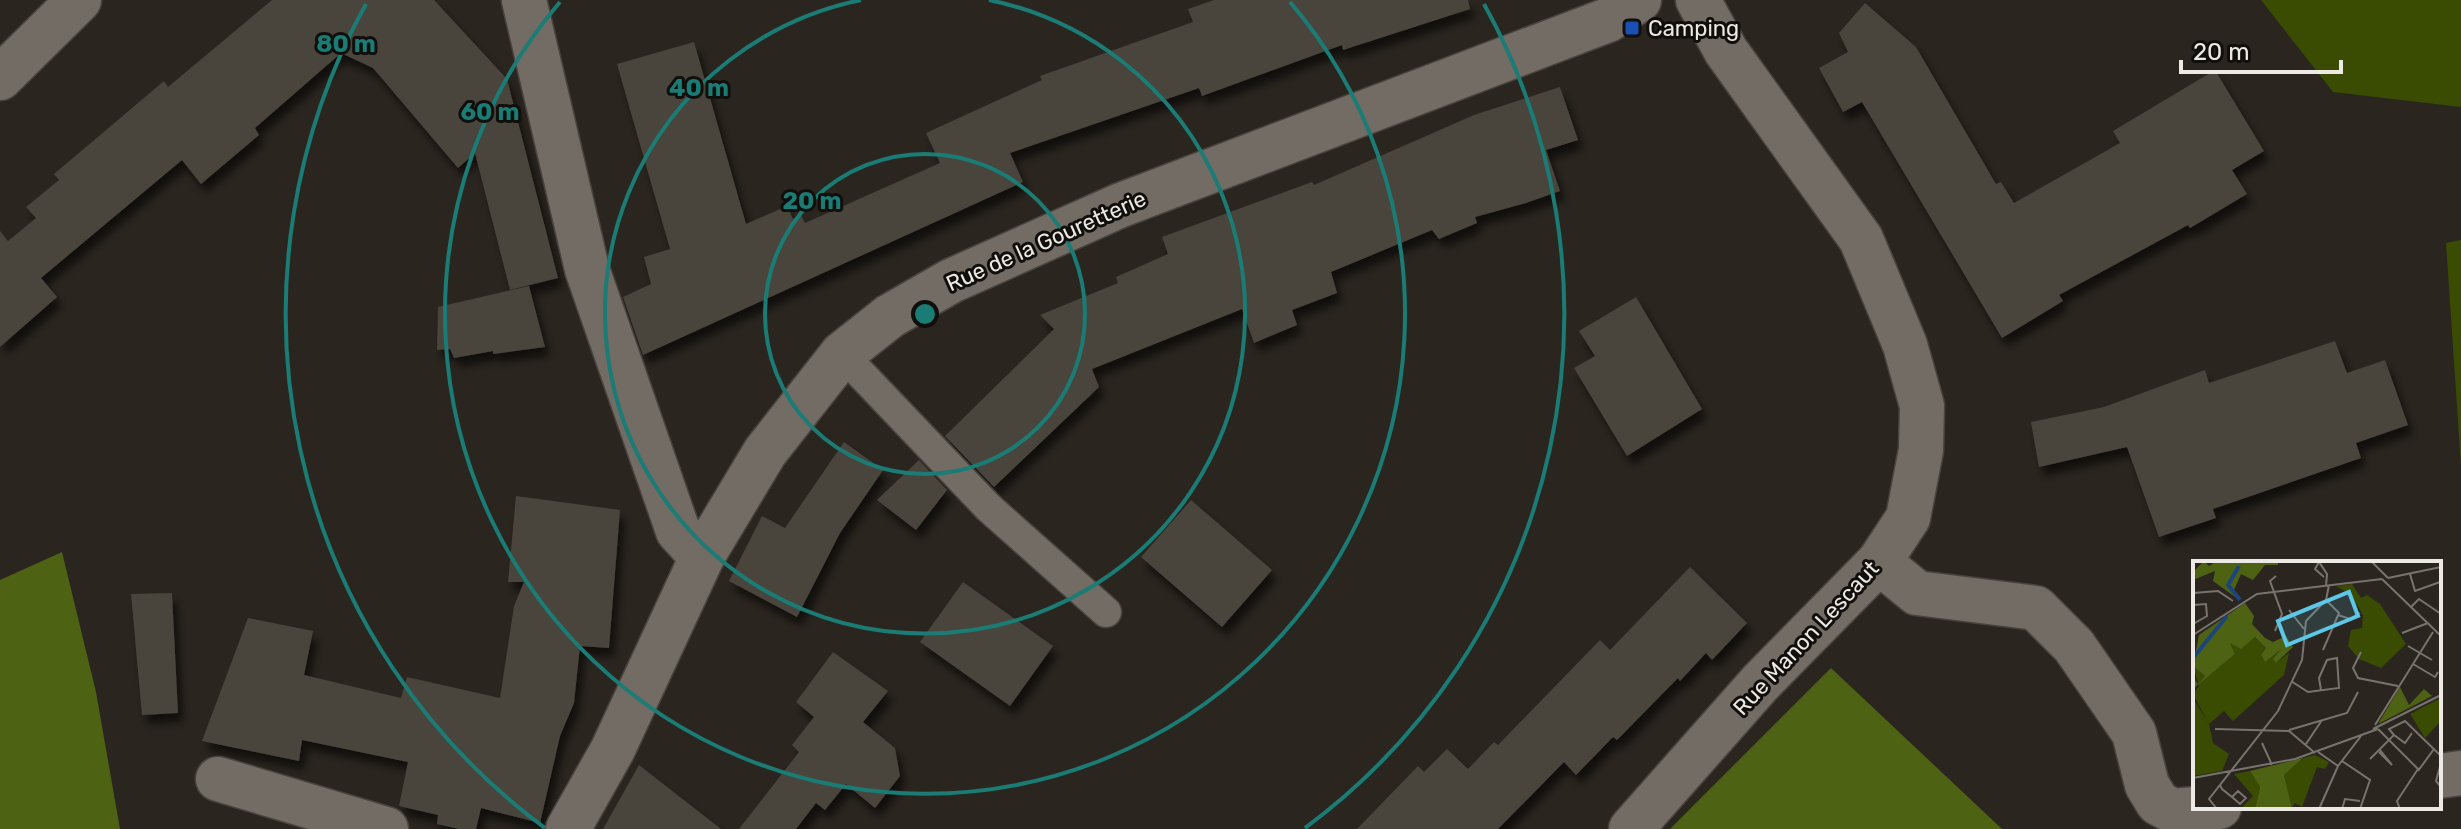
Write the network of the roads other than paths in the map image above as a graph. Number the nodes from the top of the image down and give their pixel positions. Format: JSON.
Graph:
{"nodes":[{"id":1,"x":79,"y":0,"type":"edge"},
{"id":2,"x":524,"y":0,"type":"edge"},
{"id":3,"x":1639,"y":0,"type":"edge"},
{"id":4,"x":1698,"y":0,"type":"edge"},
{"id":5,"x":0,"y":78,"type":"edge"},
{"id":6,"x":842,"y":354,"type":"junction"},
{"id":7,"x":702,"y":557,"type":"junction"},
{"id":8,"x":1879,"y":562,"type":"junction"},
{"id":9,"x":1106,"y":612,"type":"dead end"},
{"id":10,"x":2461,"y":773,"type":"edge"},
{"id":11,"x":2441,"y":776,"type":"edge"},
{"id":12,"x":218,"y":779,"type":"dead end"},
{"id":13,"x":2196,"y":809,"type":"edge"},
{"id":14,"x":386,"y":829,"type":"edge"},
{"id":15,"x":568,"y":829,"type":"edge"},
{"id":16,"x":1631,"y":829,"type":"edge"}],
"edges":[{"from":1,"to":5,"type":"street"},
{"from":2,"to":7,"type":"street"},
{"from":3,"to":6,"type":"street","name":"Rue de la Gouretterie"},
{"from":4,"to":8,"type":"street","name":"Rue Manon Lescaut"},
{"from":6,"to":7,"type":"street","name":"Rue de la Gouretterie"},
{"from":6,"to":9,"type":"lane"},
{"from":7,"to":15,"type":"street","name":"Rue de la Gouretterie"},
{"from":8,"to":13,"type":"street"},
{"from":8,"to":16,"type":"street","name":"Rue Manon Lescaut"},
{"from":10,"to":11,"type":"street"},
{"from":12,"to":14,"type":"street"}]}
